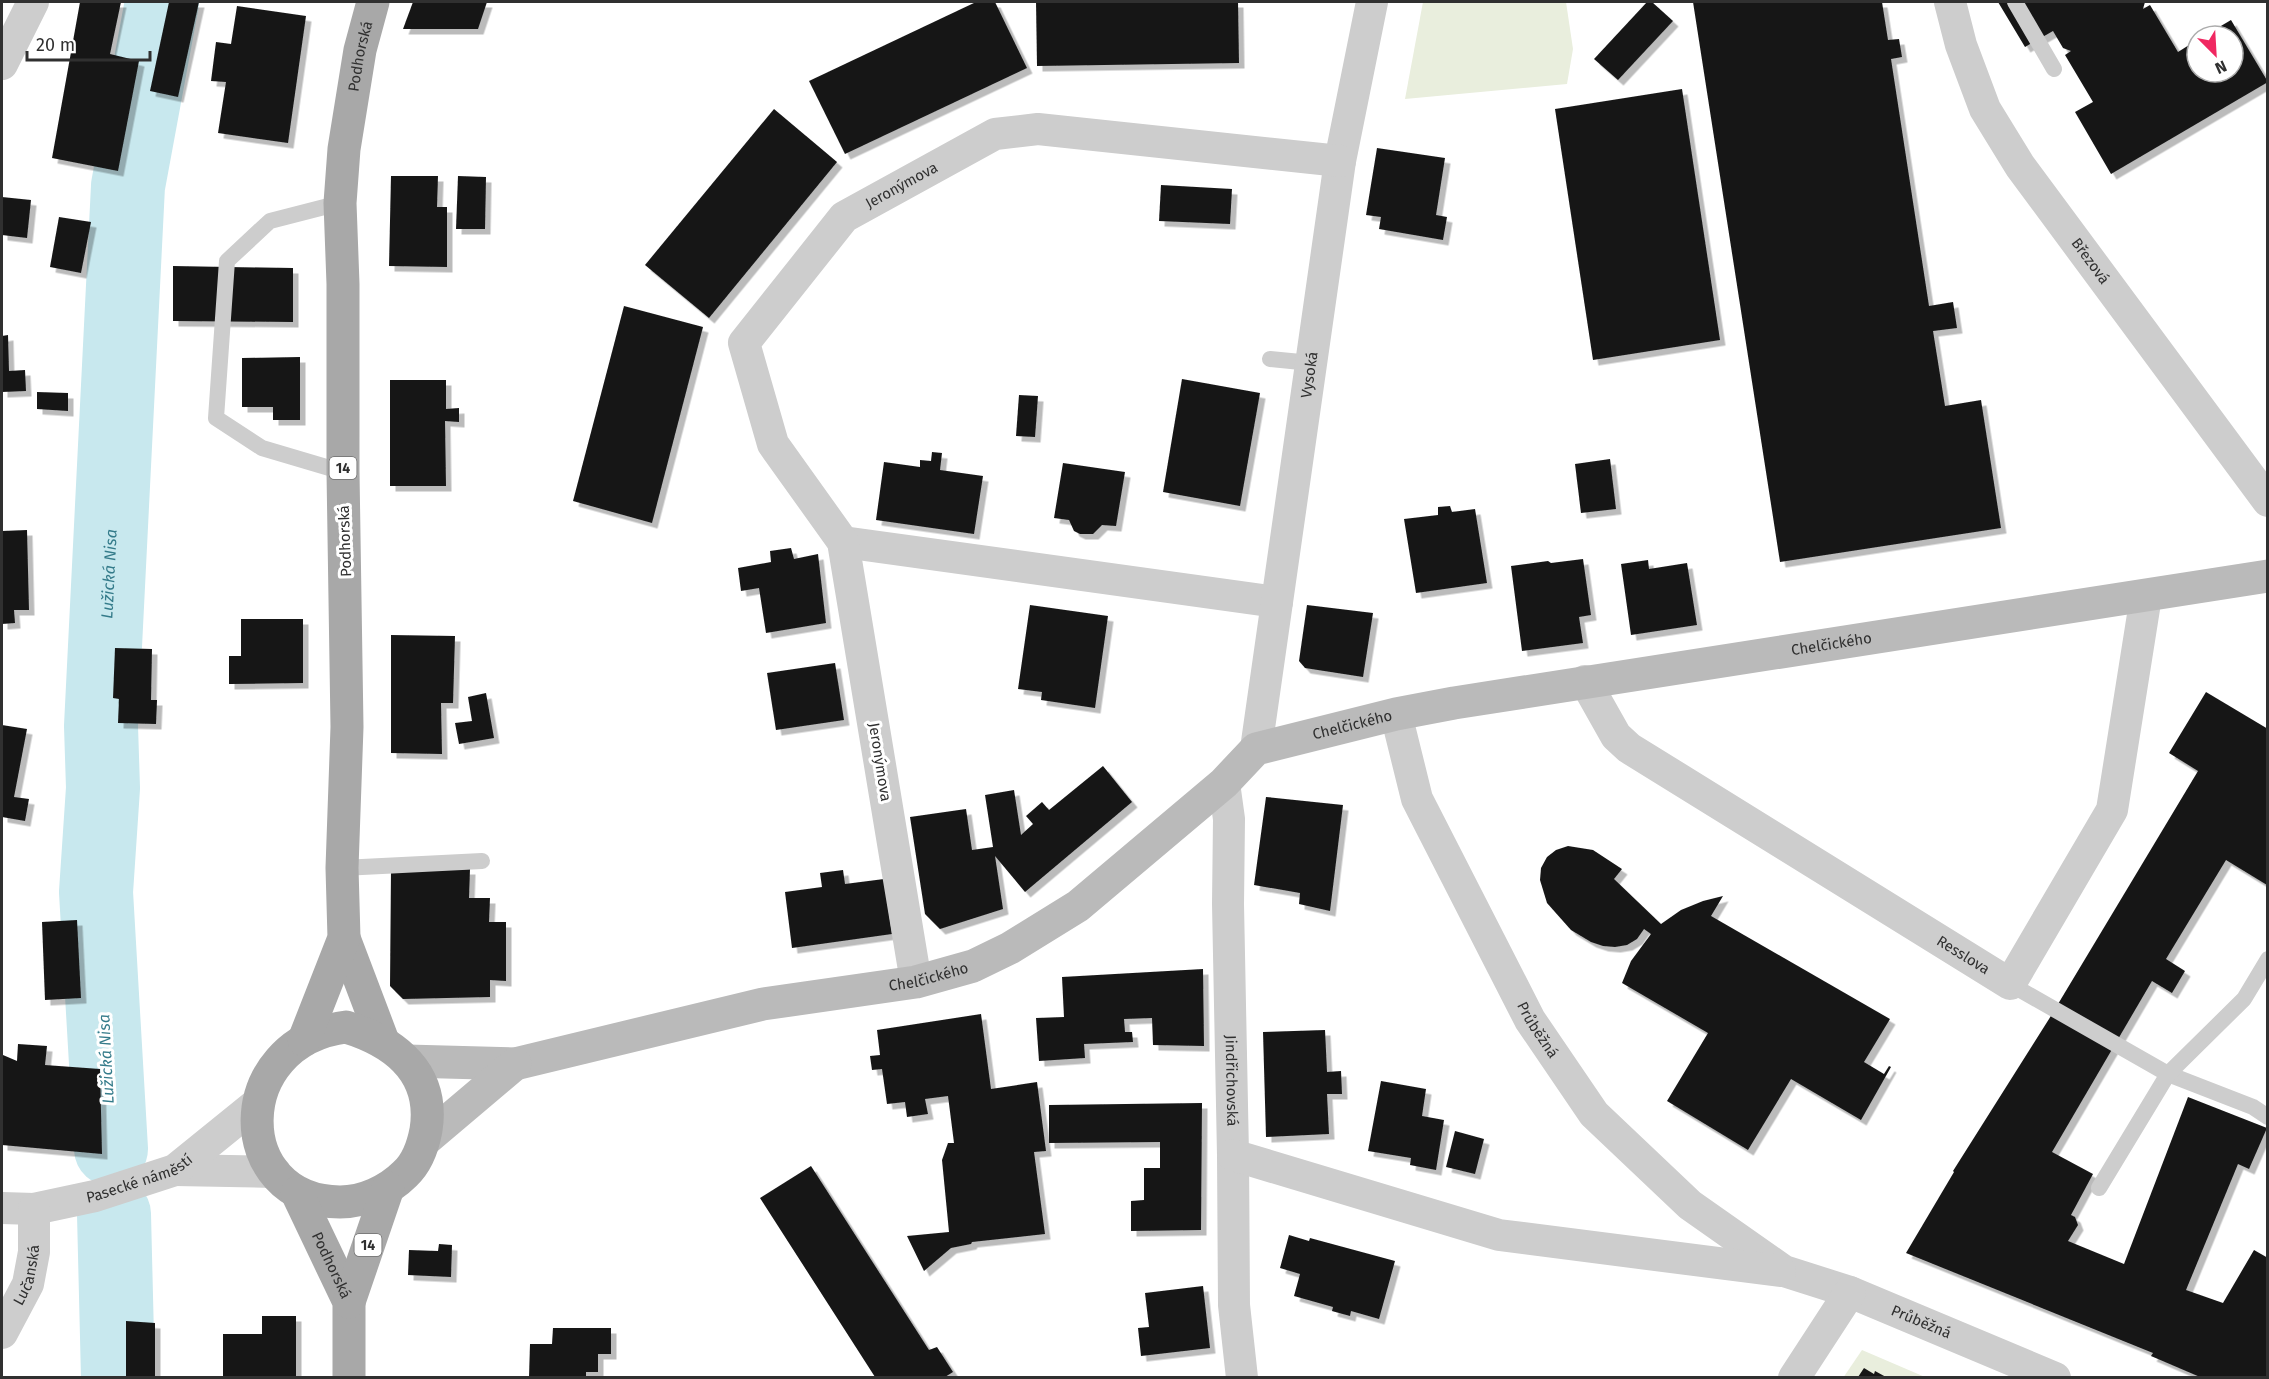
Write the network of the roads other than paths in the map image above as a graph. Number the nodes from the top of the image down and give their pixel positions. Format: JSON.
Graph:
{"nodes":[{"id":1,"x":33,"y":2,"type":"edge"},
{"id":2,"x":373,"y":2,"type":"edge"},
{"id":3,"x":1372,"y":2,"type":"edge"},
{"id":4,"x":1950,"y":2,"type":"edge"},
{"id":5,"x":2014,"y":2,"type":"edge"},
{"id":6,"x":2,"y":64,"type":"edge"},
{"id":7,"x":2054,"y":69,"type":"dead end"},
{"id":8,"x":1340,"y":161,"type":"junction"},
{"id":9,"x":340,"y":203,"type":"junction"},
{"id":10,"x":1270,"y":359,"type":"dead end"},
{"id":11,"x":1311,"y":363,"type":"junction"},
{"id":12,"x":343,"y":472,"type":"junction"},
{"id":13,"x":2268,"y":501,"type":"edge"},
{"id":14,"x":843,"y":542,"type":"junction"},
{"id":15,"x":2268,"y":576,"type":"edge"},
{"id":16,"x":2146,"y":596,"type":"junction"},
{"id":17,"x":1277,"y":602,"type":"junction"},
{"id":18,"x":1585,"y":681,"type":"junction"},
{"id":19,"x":1396,"y":714,"type":"junction"},
{"id":20,"x":1256,"y":749,"type":"junction"},
{"id":21,"x":1224,"y":783,"type":"junction"},
{"id":22,"x":482,"y":861,"type":"dead end"},
{"id":23,"x":342,"y":868,"type":"junction"},
{"id":24,"x":344,"y":938,"type":"junction"},
{"id":25,"x":2268,"y":959,"type":"edge"},
{"id":26,"x":916,"y":982,"type":"junction"},
{"id":27,"x":2010,"y":984,"type":"junction"},
{"id":28,"x":304,"y":1040,"type":"junction"},
{"id":29,"x":395,"y":1051,"type":"junction"},
{"id":30,"x":515,"y":1064,"type":"junction"},
{"id":31,"x":2168,"y":1074,"type":"junction"},
{"id":32,"x":259,"y":1102,"type":"junction"},
{"id":33,"x":2268,"y":1117,"type":"edge"},
{"id":34,"x":424,"y":1141,"type":"junction"},
{"id":35,"x":1233,"y":1155,"type":"junction"},
{"id":36,"x":175,"y":1170,"type":"junction"},
{"id":37,"x":286,"y":1183,"type":"junction"},
{"id":38,"x":388,"y":1188,"type":"junction"},
{"id":39,"x":2099,"y":1188,"type":"dead end"},
{"id":40,"x":2,"y":1208,"type":"edge"},
{"id":41,"x":34,"y":1209,"type":"junction"},
{"id":42,"x":1784,"y":1271,"type":"junction"},
{"id":43,"x":1850,"y":1292,"type":"junction"},
{"id":44,"x":349,"y":1302,"type":"junction"},
{"id":45,"x":2,"y":1333,"type":"edge"},
{"id":46,"x":349,"y":1377,"type":"edge"},
{"id":47,"x":1242,"y":1377,"type":"edge"},
{"id":48,"x":1794,"y":1377,"type":"edge"},
{"id":49,"x":2055,"y":1377,"type":"edge"}],
"edges":[{"from":1,"to":6,"type":"street"},
{"from":2,"to":9,"type":"main road","name":"Podhorská","number":"14"},
{"from":3,"to":8,"type":"street","name":"Vysoká"},
{"from":4,"to":13,"type":"street","name":"Březová"},
{"from":5,"to":7,"type":"lane"},
{"from":8,"to":11,"type":"street","name":"Vysoká"},
{"from":8,"to":14,"type":"street","name":"Jeronýmova"},
{"from":9,"to":12,"type":"main road","name":"Podhorská","number":"14"},
{"from":9,"to":12,"type":"lane"},
{"from":10,"to":11,"type":"lane"},
{"from":11,"to":17,"type":"street","name":"Vysoká"},
{"from":12,"to":23,"type":"main road","name":"Podhorská","number":"14"},
{"from":14,"to":17,"type":"street"},
{"from":14,"to":26,"type":"street","name":"Jeronýmova"},
{"from":15,"to":16,"type":"street","name":"Chelčického"},
{"from":16,"to":18,"type":"street","name":"Chelčického"},
{"from":16,"to":27,"type":"street"},
{"from":17,"to":20,"type":"street","name":"Vysoká"},
{"from":18,"to":19,"type":"street","name":"Chelčického"},
{"from":18,"to":27,"type":"street","name":"Resslova"},
{"from":19,"to":20,"type":"street","name":"Chelčického"},
{"from":19,"to":42,"type":"street","name":"Průběžná"},
{"from":20,"to":21,"type":"street","name":"Chelčického"},
{"from":21,"to":26,"type":"street","name":"Chelčického"},
{"from":21,"to":35,"type":"street","name":"Jindřichovská"},
{"from":22,"to":23,"type":"lane"},
{"from":23,"to":24,"type":"main road","name":"Podhorská","number":"14"},
{"from":24,"to":28,"type":"main road","name":"Podhorská","number":"14"},
{"from":24,"to":29,"type":"main road","number":"14"},
{"from":25,"to":31,"type":"lane"},
{"from":26,"to":30,"type":"street","name":"Chelčického"},
{"from":27,"to":31,"type":"lane"},
{"from":28,"to":29,"type":"main road","name":"Podhorská","number":"14"},
{"from":28,"to":32,"type":"main road","name":"Podhorská","number":"14"},
{"from":29,"to":30,"type":"street","name":"Chelčického"},
{"from":29,"to":34,"type":"main road","number":"14"},
{"from":30,"to":34,"type":"street","name":"Chelčického"},
{"from":31,"to":33,"type":"lane"},
{"from":31,"to":39,"type":"lane"},
{"from":32,"to":36,"type":"street","name":"Pasecké náměstí"},
{"from":32,"to":37,"type":"main road","name":"Podhorská","number":"14"},
{"from":34,"to":38,"type":"main road","number":"14"},
{"from":35,"to":42,"type":"street","name":"Průběžná"},
{"from":35,"to":47,"type":"street","name":"Jindřichovská"},
{"from":36,"to":37,"type":"street"},
{"from":36,"to":41,"type":"street","name":"Pasecké náměstí"},
{"from":37,"to":38,"type":"main road","number":"14"},
{"from":37,"to":44,"type":"main road","name":"Podhorská","number":"14"},
{"from":38,"to":44,"type":"main road","number":"14"},
{"from":40,"to":41,"type":"street","name":"Pasecké náměstí"},
{"from":41,"to":45,"type":"street","name":"Lučanská"},
{"from":42,"to":43,"type":"street","name":"Průběžná"},
{"from":43,"to":48,"type":"street"},
{"from":43,"to":49,"type":"street","name":"Průběžná"},
{"from":44,"to":46,"type":"main road","name":"Podhorská","number":"14"}]}
